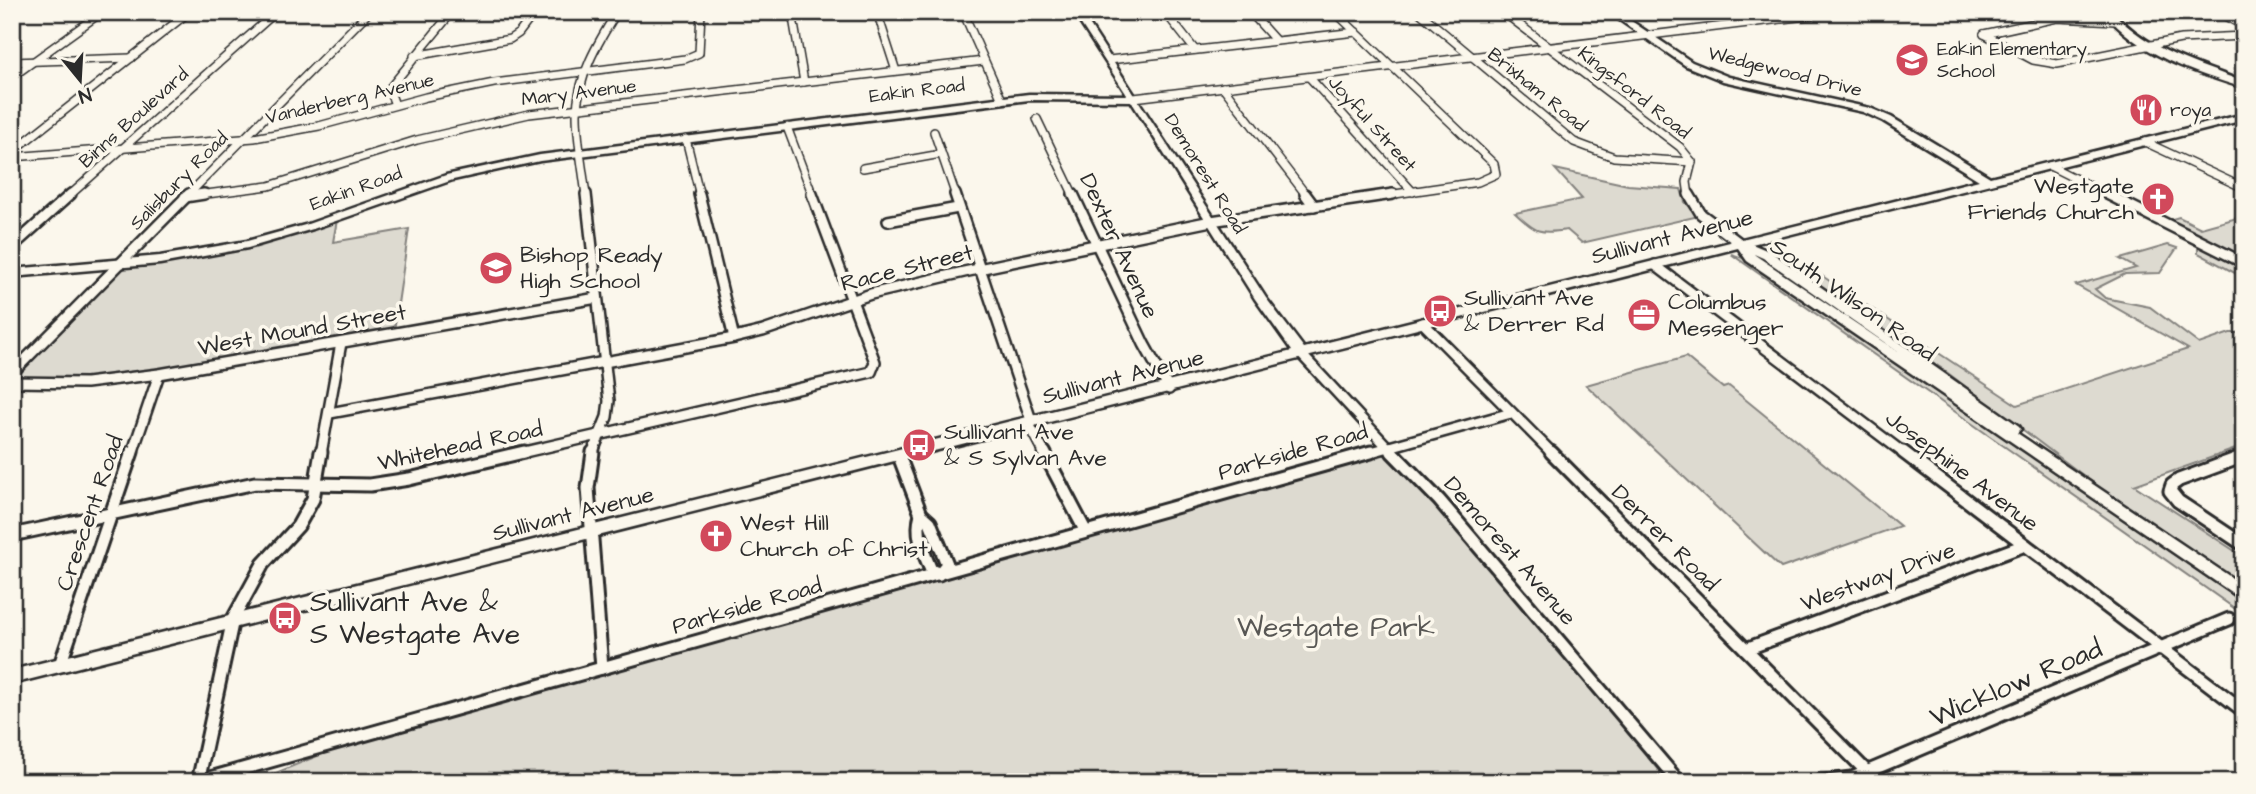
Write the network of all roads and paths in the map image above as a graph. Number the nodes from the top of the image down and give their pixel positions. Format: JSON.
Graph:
{"nodes":[{"id":1,"x":102,"y":12,"type":"edge"},
{"id":2,"x":189,"y":12,"type":"edge"},
{"id":3,"x":276,"y":12,"type":"edge"},
{"id":4,"x":369,"y":12,"type":"edge"},
{"id":5,"x":452,"y":12,"type":"edge"},
{"id":6,"x":535,"y":12,"type":"edge"},
{"id":7,"x":617,"y":12,"type":"edge"},
{"id":8,"x":701,"y":12,"type":"edge"},
{"id":9,"x":792,"y":12,"type":"edge"},
{"id":10,"x":877,"y":12,"type":"edge"},
{"id":11,"x":963,"y":12,"type":"edge"},
{"id":12,"x":1077,"y":12,"type":"edge"},
{"id":13,"x":1165,"y":12,"type":"edge"},
{"id":14,"x":1250,"y":12,"type":"edge"},
{"id":15,"x":1335,"y":12,"type":"edge"},
{"id":16,"x":1419,"y":12,"type":"edge"},
{"id":17,"x":1503,"y":12,"type":"edge"},
{"id":18,"x":1612,"y":12,"type":"edge"},
{"id":19,"x":1741,"y":12,"type":"edge"},
{"id":20,"x":1839,"y":12,"type":"edge"},
{"id":21,"x":2108,"y":12,"type":"edge"},
{"id":22,"x":2218,"y":12,"type":"edge"},
{"id":23,"x":2115,"y":21,"type":"junction"},
{"id":24,"x":1757,"y":22,"type":"junction"},
{"id":25,"x":2244,"y":26,"type":"edge"},
{"id":26,"x":1356,"y":32,"type":"junction"},
{"id":27,"x":1647,"y":35,"type":"junction"},
{"id":28,"x":2244,"y":36,"type":"edge"},
{"id":29,"x":1276,"y":41,"type":"junction"},
{"id":30,"x":2145,"y":46,"type":"junction"},
{"id":31,"x":1549,"y":47,"type":"junction"},
{"id":32,"x":1195,"y":50,"type":"junction"},
{"id":33,"x":414,"y":57,"type":"junction"},
{"id":34,"x":1472,"y":57,"type":"junction"},
{"id":35,"x":131,"y":58,"type":"junction"},
{"id":36,"x":1109,"y":60,"type":"junction"},
{"id":37,"x":33,"y":61,"type":"junction"},
{"id":38,"x":984,"y":61,"type":"junction"},
{"id":39,"x":12,"y":62,"type":"edge"},
{"id":40,"x":1392,"y":66,"type":"junction"},
{"id":41,"x":2189,"y":67,"type":"junction"},
{"id":42,"x":585,"y":71,"type":"junction"},
{"id":43,"x":896,"y":71,"type":"junction"},
{"id":44,"x":12,"y":77,"type":"edge"},
{"id":45,"x":1309,"y":77,"type":"junction"},
{"id":46,"x":804,"y":82,"type":"junction"},
{"id":47,"x":2244,"y":85,"type":"edge"},
{"id":48,"x":1223,"y":87,"type":"junction"},
{"id":49,"x":2244,"y":91,"type":"edge"},
{"id":50,"x":1134,"y":98,"type":"junction"},
{"id":51,"x":1002,"y":100,"type":"junction"},
{"id":52,"x":395,"y":105,"type":"junction"},
{"id":53,"x":577,"y":108,"type":"junction"},
{"id":54,"x":2244,"y":117,"type":"edge"},
{"id":55,"x":1037,"y":119,"type":"dead end"},
{"id":56,"x":787,"y":127,"type":"junction"},
{"id":57,"x":934,"y":132,"type":"dead end"},
{"id":58,"x":243,"y":139,"type":"junction"},
{"id":59,"x":686,"y":139,"type":"junction"},
{"id":60,"x":2145,"y":142,"type":"junction"},
{"id":61,"x":123,"y":149,"type":"junction"},
{"id":62,"x":581,"y":152,"type":"junction"},
{"id":63,"x":12,"y":154,"type":"edge"},
{"id":64,"x":941,"y":154,"type":"junction"},
{"id":65,"x":1692,"y":162,"type":"junction"},
{"id":66,"x":2050,"y":166,"type":"junction"},
{"id":67,"x":863,"y":168,"type":"dead end"},
{"id":68,"x":1989,"y":181,"type":"junction"},
{"id":69,"x":2244,"y":188,"type":"edge"},
{"id":70,"x":1413,"y":192,"type":"junction"},
{"id":71,"x":185,"y":197,"type":"junction"},
{"id":72,"x":1314,"y":206,"type":"junction"},
{"id":73,"x":958,"y":208,"type":"junction"},
{"id":74,"x":888,"y":221,"type":"dead end"},
{"id":75,"x":1211,"y":221,"type":"junction"},
{"id":76,"x":1741,"y":243,"type":"junction"},
{"id":77,"x":1098,"y":244,"type":"junction"},
{"id":78,"x":12,"y":247,"type":"edge"},
{"id":79,"x":2244,"y":263,"type":"edge"},
{"id":80,"x":118,"y":264,"type":"junction"},
{"id":81,"x":1655,"y":265,"type":"junction"},
{"id":82,"x":979,"y":269,"type":"junction"},
{"id":83,"x":12,"y":274,"type":"edge"},
{"id":84,"x":597,"y":298,"type":"junction"},
{"id":85,"x":852,"y":299,"type":"junction"},
{"id":86,"x":1423,"y":323,"type":"junction"},
{"id":87,"x":734,"y":338,"type":"junction"},
{"id":88,"x":341,"y":343,"type":"junction"},
{"id":89,"x":1302,"y":355,"type":"junction"},
{"id":90,"x":604,"y":363,"type":"junction"},
{"id":91,"x":12,"y":373,"type":"edge"},
{"id":92,"x":159,"y":374,"type":"junction"},
{"id":93,"x":12,"y":382,"type":"edge"},
{"id":94,"x":1169,"y":389,"type":"junction"},
{"id":95,"x":1511,"y":413,"type":"junction"},
{"id":96,"x":330,"y":414,"type":"junction"},
{"id":97,"x":1031,"y":424,"type":"junction"},
{"id":98,"x":600,"y":436,"type":"junction"},
{"id":99,"x":1389,"y":447,"type":"junction"},
{"id":100,"x":899,"y":456,"type":"junction"},
{"id":101,"x":2244,"y":456,"type":"edge"},
{"id":102,"x":317,"y":484,"type":"junction"},
{"id":103,"x":112,"y":513,"type":"junction"},
{"id":104,"x":921,"y":514,"type":"junction"},
{"id":105,"x":1086,"y":532,"type":"junction"},
{"id":106,"x":592,"y":533,"type":"junction"},
{"id":107,"x":12,"y":535,"type":"edge"},
{"id":108,"x":2025,"y":545,"type":"junction"},
{"id":109,"x":2244,"y":545,"type":"edge"},
{"id":110,"x":939,"y":574,"type":"junction"},
{"id":111,"x":2244,"y":595,"type":"edge"},
{"id":112,"x":2229,"y":619,"type":"dead end"},
{"id":113,"x":232,"y":623,"type":"junction"},
{"id":114,"x":2160,"y":648,"type":"junction"},
{"id":115,"x":1746,"y":649,"type":"junction"},
{"id":116,"x":60,"y":665,"type":"junction"},
{"id":117,"x":602,"y":668,"type":"junction"},
{"id":118,"x":12,"y":677,"type":"edge"},
{"id":119,"x":2244,"y":710,"type":"edge"},
{"id":120,"x":1872,"y":777,"type":"edge"},
{"id":121,"x":198,"y":781,"type":"edge"},
{"id":122,"x":1679,"y":782,"type":"edge"},
{"id":123,"x":1819,"y":782,"type":"edge"}],
"edges":[{"from":1,"to":37,"type":"street"},
{"from":2,"to":35,"type":"street"},
{"from":3,"to":61,"type":"street","name":"Binns Boulevard"},
{"from":4,"to":58,"type":"street","name":"Salisbury Road"},
{"from":5,"to":33,"type":"street"},
{"from":6,"to":33,"type":"street"},
{"from":7,"to":42,"type":"street"},
{"from":8,"to":42,"type":"street","name":"Vanderberg Avenue"},
{"from":9,"to":46,"type":"street"},
{"from":10,"to":43,"type":"street"},
{"from":11,"to":38,"type":"street"},
{"from":12,"to":36,"type":"street","name":"Demorest Road"},
{"from":13,"to":32,"type":"street"},
{"from":14,"to":29,"type":"street"},
{"from":15,"to":26,"type":"street"},
{"from":16,"to":34,"type":"street","name":"Brixham Road"},
{"from":17,"to":31,"type":"street","name":"Kingsford Road"},
{"from":18,"to":27,"type":"street","name":"Wedgewood Drive"},
{"from":19,"to":24,"type":"street"},
{"from":20,"to":24,"type":"street","name":"Eakin Road"},
{"from":21,"to":23,"type":"street"},
{"from":22,"to":25,"type":"street"},
{"from":23,"to":30,"type":"street"},
{"from":23,"to":30,"type":"street"},
{"from":24,"to":27,"type":"street","name":"Eakin Road"},
{"from":26,"to":29,"type":"street"},
{"from":26,"to":40,"type":"street"},
{"from":27,"to":31,"type":"street","name":"Eakin Road"},
{"from":27,"to":68,"type":"street","name":"Wedgewood Drive"},
{"from":28,"to":30,"type":"street"},
{"from":29,"to":32,"type":"street"},
{"from":30,"to":41,"type":"street"},
{"from":31,"to":34,"type":"street","name":"Eakin Road"},
{"from":31,"to":65,"type":"street","name":"Kingsford Road"},
{"from":32,"to":36,"type":"street"},
{"from":33,"to":52,"type":"street"},
{"from":34,"to":40,"type":"street","name":"Eakin Road"},
{"from":34,"to":65,"type":"street","name":"Brixham Road"},
{"from":35,"to":37,"type":"street"},
{"from":35,"to":63,"type":"street"},
{"from":36,"to":50,"type":"street","name":"Demorest Road"},
{"from":37,"to":39,"type":"street"},
{"from":37,"to":44,"type":"street"},
{"from":38,"to":43,"type":"street","name":"Mary Avenue"},
{"from":38,"to":51,"type":"street"},
{"from":40,"to":45,"type":"street","name":"Eakin Road"},
{"from":40,"to":70,"type":"street","name":"Race Street"},
{"from":41,"to":47,"type":"street"},
{"from":41,"to":49,"type":"street"},
{"from":42,"to":52,"type":"street","name":"Vanderberg Avenue"},
{"from":42,"to":53,"type":"street"},
{"from":43,"to":46,"type":"street","name":"Mary Avenue"},
{"from":45,"to":48,"type":"street","name":"Eakin Road"},
{"from":45,"to":70,"type":"street","name":"Joyful Street"},
{"from":46,"to":53,"type":"street","name":"Mary Avenue"},
{"from":48,"to":50,"type":"street","name":"Eakin Road"},
{"from":48,"to":72,"type":"street"},
{"from":50,"to":51,"type":"street","name":"Eakin Road"},
{"from":50,"to":75,"type":"street","name":"Demorest Road"},
{"from":51,"to":56,"type":"street","name":"Eakin Road"},
{"from":52,"to":58,"type":"street","name":"Vanderberg Avenue"},
{"from":53,"to":62,"type":"street"},
{"from":53,"to":71,"type":"street","name":"Mary Avenue"},
{"from":54,"to":60,"type":"street","name":"Sullivant Avenue"},
{"from":55,"to":77,"type":"street","name":"Dexter Avenue"},
{"from":56,"to":59,"type":"street","name":"Eakin Road"},
{"from":56,"to":85,"type":"street"},
{"from":57,"to":64,"type":"street"},
{"from":58,"to":61,"type":"street","name":"Vanderberg Avenue"},
{"from":58,"to":71,"type":"street","name":"Salisbury Road"},
{"from":59,"to":62,"type":"street","name":"Eakin Road"},
{"from":59,"to":87,"type":"street"},
{"from":60,"to":66,"type":"street","name":"Sullivant Avenue"},
{"from":60,"to":69,"type":"street"},
{"from":61,"to":63,"type":"street","name":"Vanderberg Avenue"},
{"from":61,"to":78,"type":"street","name":"Binns Boulevard"},
{"from":62,"to":80,"type":"street","name":"Eakin Road"},
{"from":62,"to":84,"type":"street"},
{"from":64,"to":67,"type":"street"},
{"from":64,"to":73,"type":"street"},
{"from":65,"to":76,"type":"street","name":"Kingsford Road"},
{"from":66,"to":68,"type":"street","name":"Sullivant Avenue"},
{"from":66,"to":79,"type":"street"},
{"from":68,"to":76,"type":"street","name":"Sullivant Avenue"},
{"from":70,"to":72,"type":"street","name":"Race Street"},
{"from":71,"to":80,"type":"street","name":"Salisbury Road"},
{"from":72,"to":75,"type":"street","name":"Race Street"},
{"from":73,"to":74,"type":"street"},
{"from":73,"to":82,"type":"street"},
{"from":75,"to":77,"type":"street","name":"Race Street"},
{"from":75,"to":89,"type":"street","name":"Demorest Road"},
{"from":76,"to":81,"type":"street","name":"Sullivant Avenue"},
{"from":76,"to":111,"type":"street","name":"South Wilson Road"},
{"from":77,"to":82,"type":"street","name":"Race Street"},
{"from":77,"to":94,"type":"street","name":"Dexter Avenue"},
{"from":80,"to":83,"type":"street","name":"Eakin Road"},
{"from":80,"to":91,"type":"street","name":"Salisbury Road"},
{"from":81,"to":86,"type":"street","name":"Sullivant Avenue"},
{"from":81,"to":108,"type":"street","name":"Josephine Avenue"},
{"from":82,"to":85,"type":"street","name":"Race Street"},
{"from":82,"to":97,"type":"street"},
{"from":84,"to":88,"type":"street","name":"West Mound Street"},
{"from":84,"to":90,"type":"street"},
{"from":85,"to":87,"type":"street","name":"Race Street"},
{"from":85,"to":98,"type":"street","name":"Whitehead Road"},
{"from":86,"to":89,"type":"street","name":"Sullivant Avenue"},
{"from":86,"to":95,"type":"street","name":"Derrer Road"},
{"from":87,"to":90,"type":"street","name":"Race Street"},
{"from":88,"to":92,"type":"street","name":"West Mound Street"},
{"from":88,"to":96,"type":"street"},
{"from":89,"to":94,"type":"street","name":"Sullivant Avenue"},
{"from":89,"to":99,"type":"street","name":"Demorest Avenue"},
{"from":90,"to":96,"type":"street","name":"Race Street"},
{"from":90,"to":98,"type":"street"},
{"from":92,"to":93,"type":"street","name":"West Mound Street"},
{"from":92,"to":103,"type":"street","name":"Crescent Road"},
{"from":94,"to":97,"type":"street","name":"Sullivant Avenue"},
{"from":95,"to":99,"type":"street","name":"Parkside Road"},
{"from":95,"to":115,"type":"street","name":"Derrer Road"},
{"from":96,"to":102,"type":"street"},
{"from":97,"to":100,"type":"street","name":"Sullivant Avenue"},
{"from":97,"to":105,"type":"street"},
{"from":98,"to":102,"type":"street","name":"Whitehead Road"},
{"from":98,"to":106,"type":"street"},
{"from":99,"to":105,"type":"street","name":"Parkside Road"},
{"from":99,"to":122,"type":"street","name":"Demorest Avenue"},
{"from":100,"to":104,"type":"street"},
{"from":100,"to":106,"type":"street","name":"Sullivant Avenue"},
{"from":101,"to":109,"type":"street"},
{"from":102,"to":103,"type":"street","name":"Whitehead Road"},
{"from":102,"to":113,"type":"street"},
{"from":103,"to":107,"type":"street","name":"Whitehead Road"},
{"from":103,"to":116,"type":"street","name":"Crescent Road"},
{"from":104,"to":110,"type":"street"},
{"from":104,"to":110,"type":"street"},
{"from":105,"to":110,"type":"street","name":"Parkside Road"},
{"from":106,"to":113,"type":"street","name":"Sullivant Avenue"},
{"from":106,"to":117,"type":"street"},
{"from":108,"to":114,"type":"street","name":"Josephine Avenue"},
{"from":108,"to":115,"type":"street","name":"Westway Drive"},
{"from":110,"to":117,"type":"street","name":"Parkside Road"},
{"from":112,"to":114,"type":"street","name":"Wicklow Road"},
{"from":113,"to":116,"type":"street","name":"Sullivant Avenue"},
{"from":113,"to":121,"type":"street"},
{"from":114,"to":119,"type":"street","name":"Josephine Avenue"},
{"from":114,"to":120,"type":"street","name":"Wicklow Road"},
{"from":115,"to":120,"type":"street","name":"Derrer Road"},
{"from":116,"to":118,"type":"street","name":"Sullivant Avenue"},
{"from":117,"to":121,"type":"street","name":"Parkside Road"},
{"from":120,"to":123,"type":"street","name":"Wicklow Road"}]}
